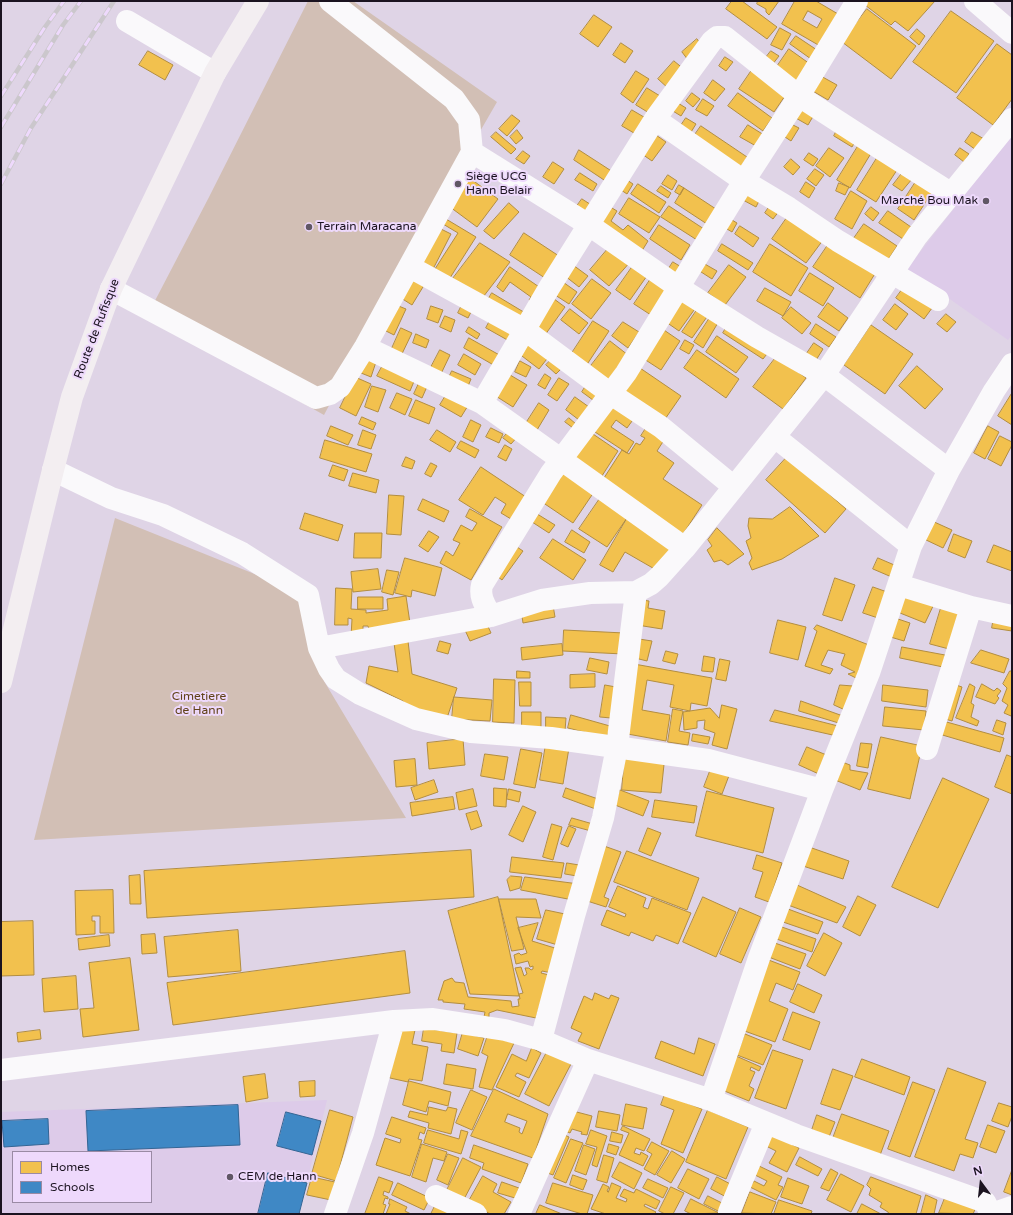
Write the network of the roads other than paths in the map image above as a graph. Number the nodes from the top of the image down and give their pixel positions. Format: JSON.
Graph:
{"nodes":[{"id":1,"x":258,"y":1,"type":"edge"},
{"id":2,"x":330,"y":1,"type":"edge"},
{"id":3,"x":857,"y":1,"type":"edge"},
{"id":4,"x":975,"y":1,"type":"edge"},
{"id":5,"x":127,"y":21,"type":"dead end"},
{"id":6,"x":1012,"y":33,"type":"edge"},
{"id":7,"x":215,"y":73,"type":"junction"},
{"id":8,"x":800,"y":96,"type":"junction"},
{"id":9,"x":654,"y":119,"type":"junction"},
{"id":10,"x":1012,"y":119,"type":"edge"},
{"id":11,"x":472,"y":152,"type":"junction"},
{"id":12,"x":744,"y":182,"type":"junction"},
{"id":13,"x":952,"y":194,"type":"junction"},
{"id":14,"x":589,"y":225,"type":"junction"},
{"id":15,"x":410,"y":267,"type":"junction"},
{"id":16,"x":893,"y":272,"type":"junction"},
{"id":17,"x":678,"y":287,"type":"junction"},
{"id":18,"x":111,"y":289,"type":"junction"},
{"id":19,"x":938,"y":300,"type":"dead end"},
{"id":20,"x":525,"y":330,"type":"junction"},
{"id":21,"x":365,"y":347,"type":"junction"},
{"id":22,"x":1012,"y":364,"type":"edge"},
{"id":23,"x":824,"y":375,"type":"junction"},
{"id":24,"x":611,"y":394,"type":"junction"},
{"id":25,"x":482,"y":403,"type":"junction"},
{"id":26,"x":775,"y":437,"type":"junction"},
{"id":27,"x":561,"y":460,"type":"junction"},
{"id":28,"x":53,"y":470,"type":"junction"},
{"id":29,"x":949,"y":470,"type":"junction"},
{"id":30,"x":734,"y":487,"type":"junction"},
{"id":31,"x":911,"y":546,"type":"junction"},
{"id":32,"x":685,"y":548,"type":"junction"},
{"id":33,"x":899,"y":585,"type":"junction"},
{"id":34,"x":636,"y":592,"type":"junction"},
{"id":35,"x":971,"y":607,"type":"junction"},
{"id":36,"x":491,"y":616,"type":"junction"},
{"id":37,"x":1012,"y":616,"type":"edge"},
{"id":38,"x":319,"y":648,"type":"junction"},
{"id":39,"x":1,"y":682,"type":"edge"},
{"id":40,"x":617,"y":747,"type":"junction"},
{"id":41,"x":927,"y":749,"type":"dead end"},
{"id":42,"x":822,"y":790,"type":"junction"},
{"id":43,"x":394,"y":1021,"type":"junction"},
{"id":44,"x":541,"y":1040,"type":"junction"},
{"id":45,"x":588,"y":1060,"type":"junction"},
{"id":46,"x":1,"y":1070,"type":"edge"},
{"id":47,"x":710,"y":1100,"type":"junction"},
{"id":48,"x":766,"y":1123,"type":"junction"},
{"id":49,"x":436,"y":1196,"type":"dead end"},
{"id":50,"x":1012,"y":1207,"type":"edge"},
{"id":51,"x":729,"y":1213,"type":"edge"},
{"id":52,"x":335,"y":1214,"type":"edge"},
{"id":53,"x":476,"y":1214,"type":"edge"},
{"id":54,"x":519,"y":1214,"type":"edge"},
{"id":55,"x":991,"y":1214,"type":"edge"}],
"edges":[{"from":1,"to":7,"type":"main road","name":"Route de Rufisque"},
{"from":2,"to":11,"type":"street"},
{"from":3,"to":8,"type":"street"},
{"from":4,"to":6,"type":"street"},
{"from":5,"to":7,"type":"street"},
{"from":7,"to":18,"type":"main road","name":"Route de Rufisque"},
{"from":8,"to":9,"type":"street"},
{"from":8,"to":12,"type":"street"},
{"from":8,"to":13,"type":"street"},
{"from":9,"to":12,"type":"street"},
{"from":9,"to":14,"type":"street"},
{"from":10,"to":13,"type":"street"},
{"from":11,"to":14,"type":"street"},
{"from":11,"to":15,"type":"street"},
{"from":12,"to":16,"type":"street"},
{"from":12,"to":17,"type":"street"},
{"from":13,"to":16,"type":"street"},
{"from":14,"to":17,"type":"street"},
{"from":14,"to":20,"type":"street"},
{"from":15,"to":20,"type":"street"},
{"from":15,"to":21,"type":"street"},
{"from":16,"to":19,"type":"street"},
{"from":16,"to":23,"type":"street"},
{"from":17,"to":23,"type":"street"},
{"from":17,"to":24,"type":"street"},
{"from":18,"to":21,"type":"street"},
{"from":18,"to":28,"type":"main road","name":"Route de Rufisque"},
{"from":20,"to":24,"type":"street"},
{"from":20,"to":25,"type":"street"},
{"from":21,"to":25,"type":"street"},
{"from":22,"to":29,"type":"street"},
{"from":23,"to":26,"type":"street"},
{"from":23,"to":29,"type":"street"},
{"from":24,"to":27,"type":"street"},
{"from":24,"to":30,"type":"street"},
{"from":25,"to":27,"type":"street"},
{"from":26,"to":30,"type":"street"},
{"from":26,"to":31,"type":"street"},
{"from":27,"to":32,"type":"street"},
{"from":27,"to":36,"type":"street"},
{"from":28,"to":38,"type":"street"},
{"from":28,"to":39,"type":"main road","name":"Route de Rufisque"},
{"from":29,"to":31,"type":"street"},
{"from":30,"to":32,"type":"street"},
{"from":31,"to":33,"type":"street"},
{"from":32,"to":34,"type":"street"},
{"from":33,"to":35,"type":"street"},
{"from":33,"to":42,"type":"street"},
{"from":34,"to":36,"type":"street"},
{"from":34,"to":40,"type":"street"},
{"from":35,"to":37,"type":"street"},
{"from":35,"to":41,"type":"street"},
{"from":36,"to":38,"type":"street"},
{"from":38,"to":40,"type":"street"},
{"from":40,"to":42,"type":"street"},
{"from":40,"to":44,"type":"street"},
{"from":42,"to":47,"type":"street"},
{"from":43,"to":44,"type":"street"},
{"from":43,"to":46,"type":"street"},
{"from":43,"to":52,"type":"street"},
{"from":44,"to":45,"type":"street"},
{"from":45,"to":47,"type":"street"},
{"from":45,"to":54,"type":"street"},
{"from":47,"to":48,"type":"street"},
{"from":48,"to":51,"type":"street"},
{"from":48,"to":55,"type":"street"},
{"from":49,"to":53,"type":"street"},
{"from":50,"to":55,"type":"street"}]}
